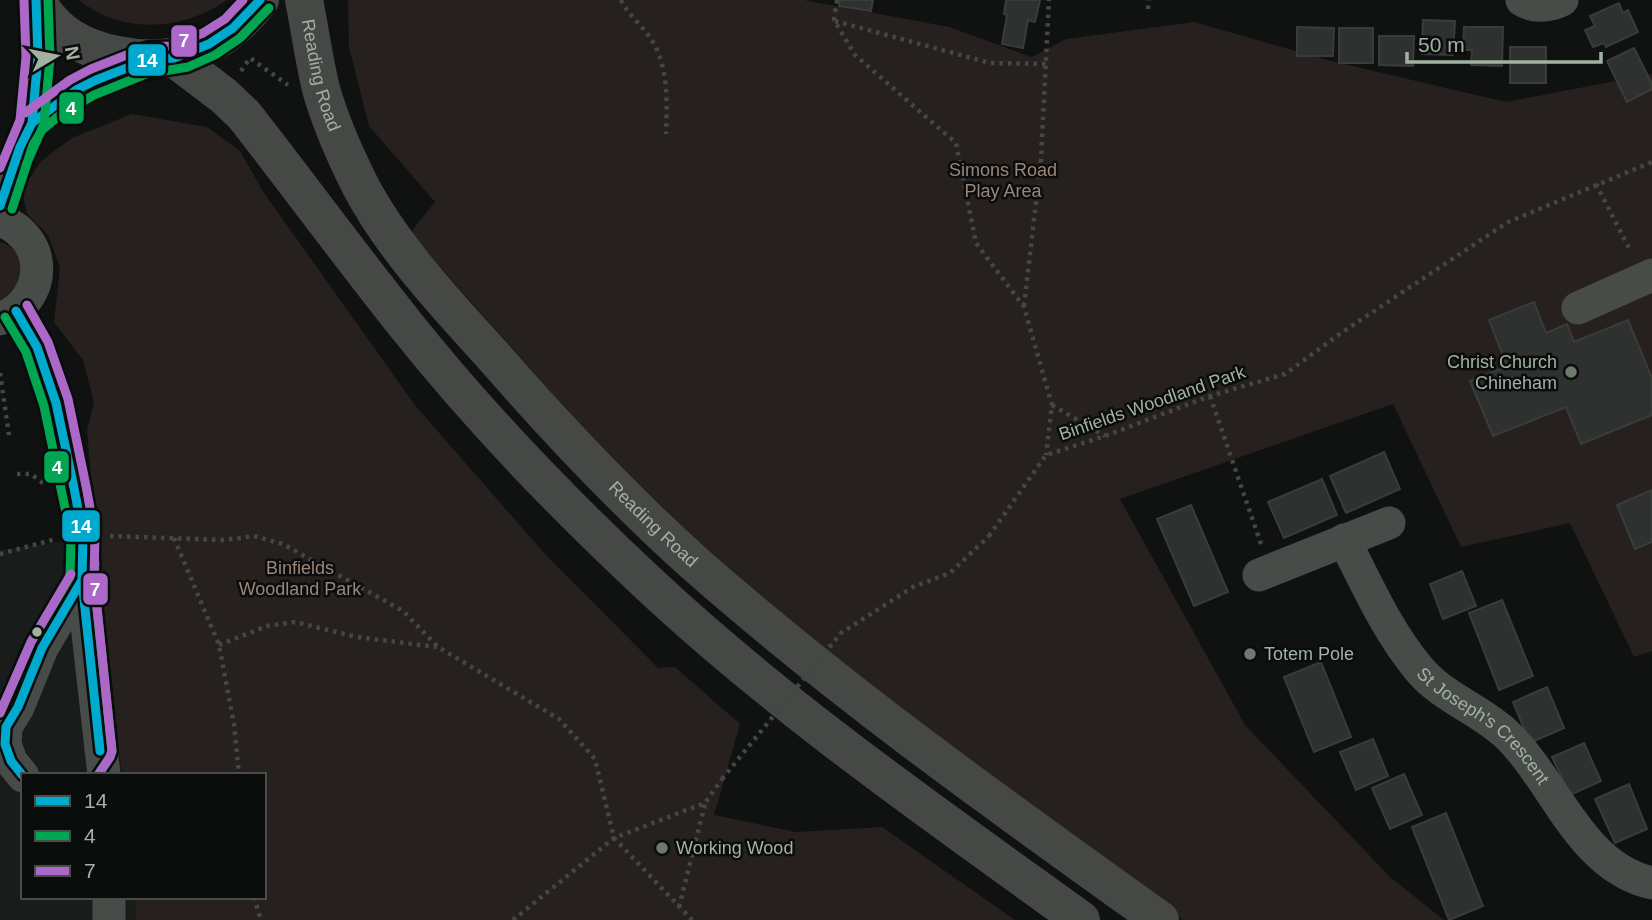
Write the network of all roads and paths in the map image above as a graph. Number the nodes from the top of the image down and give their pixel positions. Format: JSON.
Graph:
{"nodes":[{"id":1,"x":36,"y":0,"type":"edge"},
{"id":2,"x":260,"y":0,"type":"edge"},
{"id":3,"x":304,"y":0,"type":"edge"},
{"id":4,"x":621,"y":0,"type":"edge"},
{"id":5,"x":837,"y":0,"type":"edge"},
{"id":6,"x":1049,"y":0,"type":"edge"},
{"id":7,"x":1149,"y":0,"type":"edge"},
{"id":8,"x":1522,"y":0,"type":"edge"},
{"id":9,"x":1562,"y":0,"type":"edge"},
{"id":10,"x":1148,"y":9,"type":"dead end"},
{"id":11,"x":834,"y":20,"type":"junction"},
{"id":12,"x":162,"y":59,"type":"junction"},
{"id":13,"x":1046,"y":64,"type":"junction"},
{"id":14,"x":322,"y":93,"type":"junction"},
{"id":15,"x":224,"y":96,"type":"junction"},
{"id":16,"x":32,"y":123,"type":"junction"},
{"id":17,"x":666,"y":134,"type":"dead end"},
{"id":18,"x":1652,"y":162,"type":"edge"},
{"id":19,"x":1596,"y":184,"type":"junction"},
{"id":20,"x":0,"y":206,"type":"edge"},
{"id":21,"x":0,"y":220,"type":"edge"},
{"id":22,"x":1648,"y":276,"type":"edge"},
{"id":23,"x":1024,"y":307,"type":"junction"},
{"id":24,"x":1578,"y":308,"type":"dead end"},
{"id":25,"x":8,"y":315,"type":"edge"},
{"id":26,"x":0,"y":373,"type":"edge"},
{"id":27,"x":1210,"y":396,"type":"junction"},
{"id":28,"x":1052,"y":405,"type":"junction"},
{"id":29,"x":9,"y":435,"type":"dead end"},
{"id":30,"x":1105,"y":436,"type":"junction"},
{"id":31,"x":1046,"y":455,"type":"junction"},
{"id":32,"x":17,"y":474,"type":"dead end"},
{"id":33,"x":44,"y":484,"type":"dead end"},
{"id":34,"x":1389,"y":523,"type":"dead end"},
{"id":35,"x":100,"y":536,"type":"dead end"},
{"id":36,"x":61,"y":538,"type":"dead end"},
{"id":37,"x":174,"y":538,"type":"junction"},
{"id":38,"x":1344,"y":540,"type":"junction"},
{"id":39,"x":0,"y":555,"type":"edge"},
{"id":40,"x":1273,"y":569,"type":"joint"},
{"id":41,"x":82,"y":580,"type":"junction"},
{"id":42,"x":219,"y":645,"type":"junction"},
{"id":43,"x":438,"y":647,"type":"junction"},
{"id":44,"x":96,"y":767,"type":"edge"},
{"id":45,"x":239,"y":773,"type":"edge"},
{"id":46,"x":21,"y":774,"type":"edge"},
{"id":47,"x":705,"y":803,"type":"junction"},
{"id":48,"x":614,"y":838,"type":"junction"},
{"id":49,"x":1652,"y":883,"type":"edge"},
{"id":50,"x":109,"y":899,"type":"edge"},
{"id":51,"x":255,"y":899,"type":"edge"},
{"id":52,"x":679,"y":908,"type":"junction"},
{"id":53,"x":109,"y":920,"type":"edge"},
{"id":54,"x":261,"y":920,"type":"edge"},
{"id":55,"x":513,"y":920,"type":"edge"},
{"id":56,"x":692,"y":920,"type":"edge"},
{"id":57,"x":1081,"y":920,"type":"edge"},
{"id":58,"x":1160,"y":920,"type":"edge"}],
"edges":[{"from":1,"to":12,"type":"highway"},
{"from":1,"to":16,"type":"street"},
{"from":2,"to":12,"type":"highway"},
{"from":3,"to":14,"type":"highway","name":"Reading Road"},
{"from":4,"to":17,"type":"path"},
{"from":5,"to":11,"type":"path"},
{"from":6,"to":13,"type":"path"},
{"from":7,"to":10,"type":"path"},
{"from":8,"to":9,"type":"street"},
{"from":11,"to":13,"type":"path"},
{"from":11,"to":23,"type":"path"},
{"from":12,"to":15,"type":"highway"},
{"from":12,"to":16,"type":"street"},
{"from":13,"to":23,"type":"path"},
{"from":14,"to":15,"type":"path"},
{"from":14,"to":58,"type":"highway","name":"Reading Road"},
{"from":15,"to":57,"type":"highway"},
{"from":16,"to":20,"type":"street"},
{"from":18,"to":19,"type":"path","name":"Binfields Woodland Park"},
{"from":19,"to":22,"type":"path"},
{"from":19,"to":27,"type":"path","name":"Binfields Woodland Park"},
{"from":21,"to":25,"type":"street"},
{"from":22,"to":24,"type":"street"},
{"from":23,"to":28,"type":"path"},
{"from":25,"to":41,"type":"street"},
{"from":26,"to":29,"type":"path"},
{"from":27,"to":30,"type":"path","name":"Binfields Woodland Park"},
{"from":27,"to":40,"type":"path"},
{"from":28,"to":30,"type":"path"},
{"from":28,"to":31,"type":"path"},
{"from":30,"to":31,"type":"path","name":"Binfields Woodland Park"},
{"from":31,"to":47,"type":"path","name":"Binfields Woodland Park","bridge":true},
{"from":32,"to":33,"type":"path"},
{"from":34,"to":38,"type":"street"},
{"from":35,"to":37,"type":"path"},
{"from":36,"to":39,"type":"path"},
{"from":37,"to":42,"type":"path"},
{"from":37,"to":43,"type":"path"},
{"from":38,"to":40,"type":"street"},
{"from":38,"to":49,"type":"street","name":"St Joseph's Crescent"},
{"from":41,"to":44,"type":"street"},
{"from":41,"to":46,"type":"street"},
{"from":42,"to":43,"type":"path"},
{"from":42,"to":45,"type":"path"},
{"from":43,"to":48,"type":"path"},
{"from":47,"to":48,"type":"path"},
{"from":47,"to":52,"type":"path"},
{"from":48,"to":52,"type":"path"},
{"from":48,"to":55,"type":"path"},
{"from":50,"to":53,"type":"street"},
{"from":51,"to":54,"type":"path"},
{"from":52,"to":56,"type":"path"}]}
